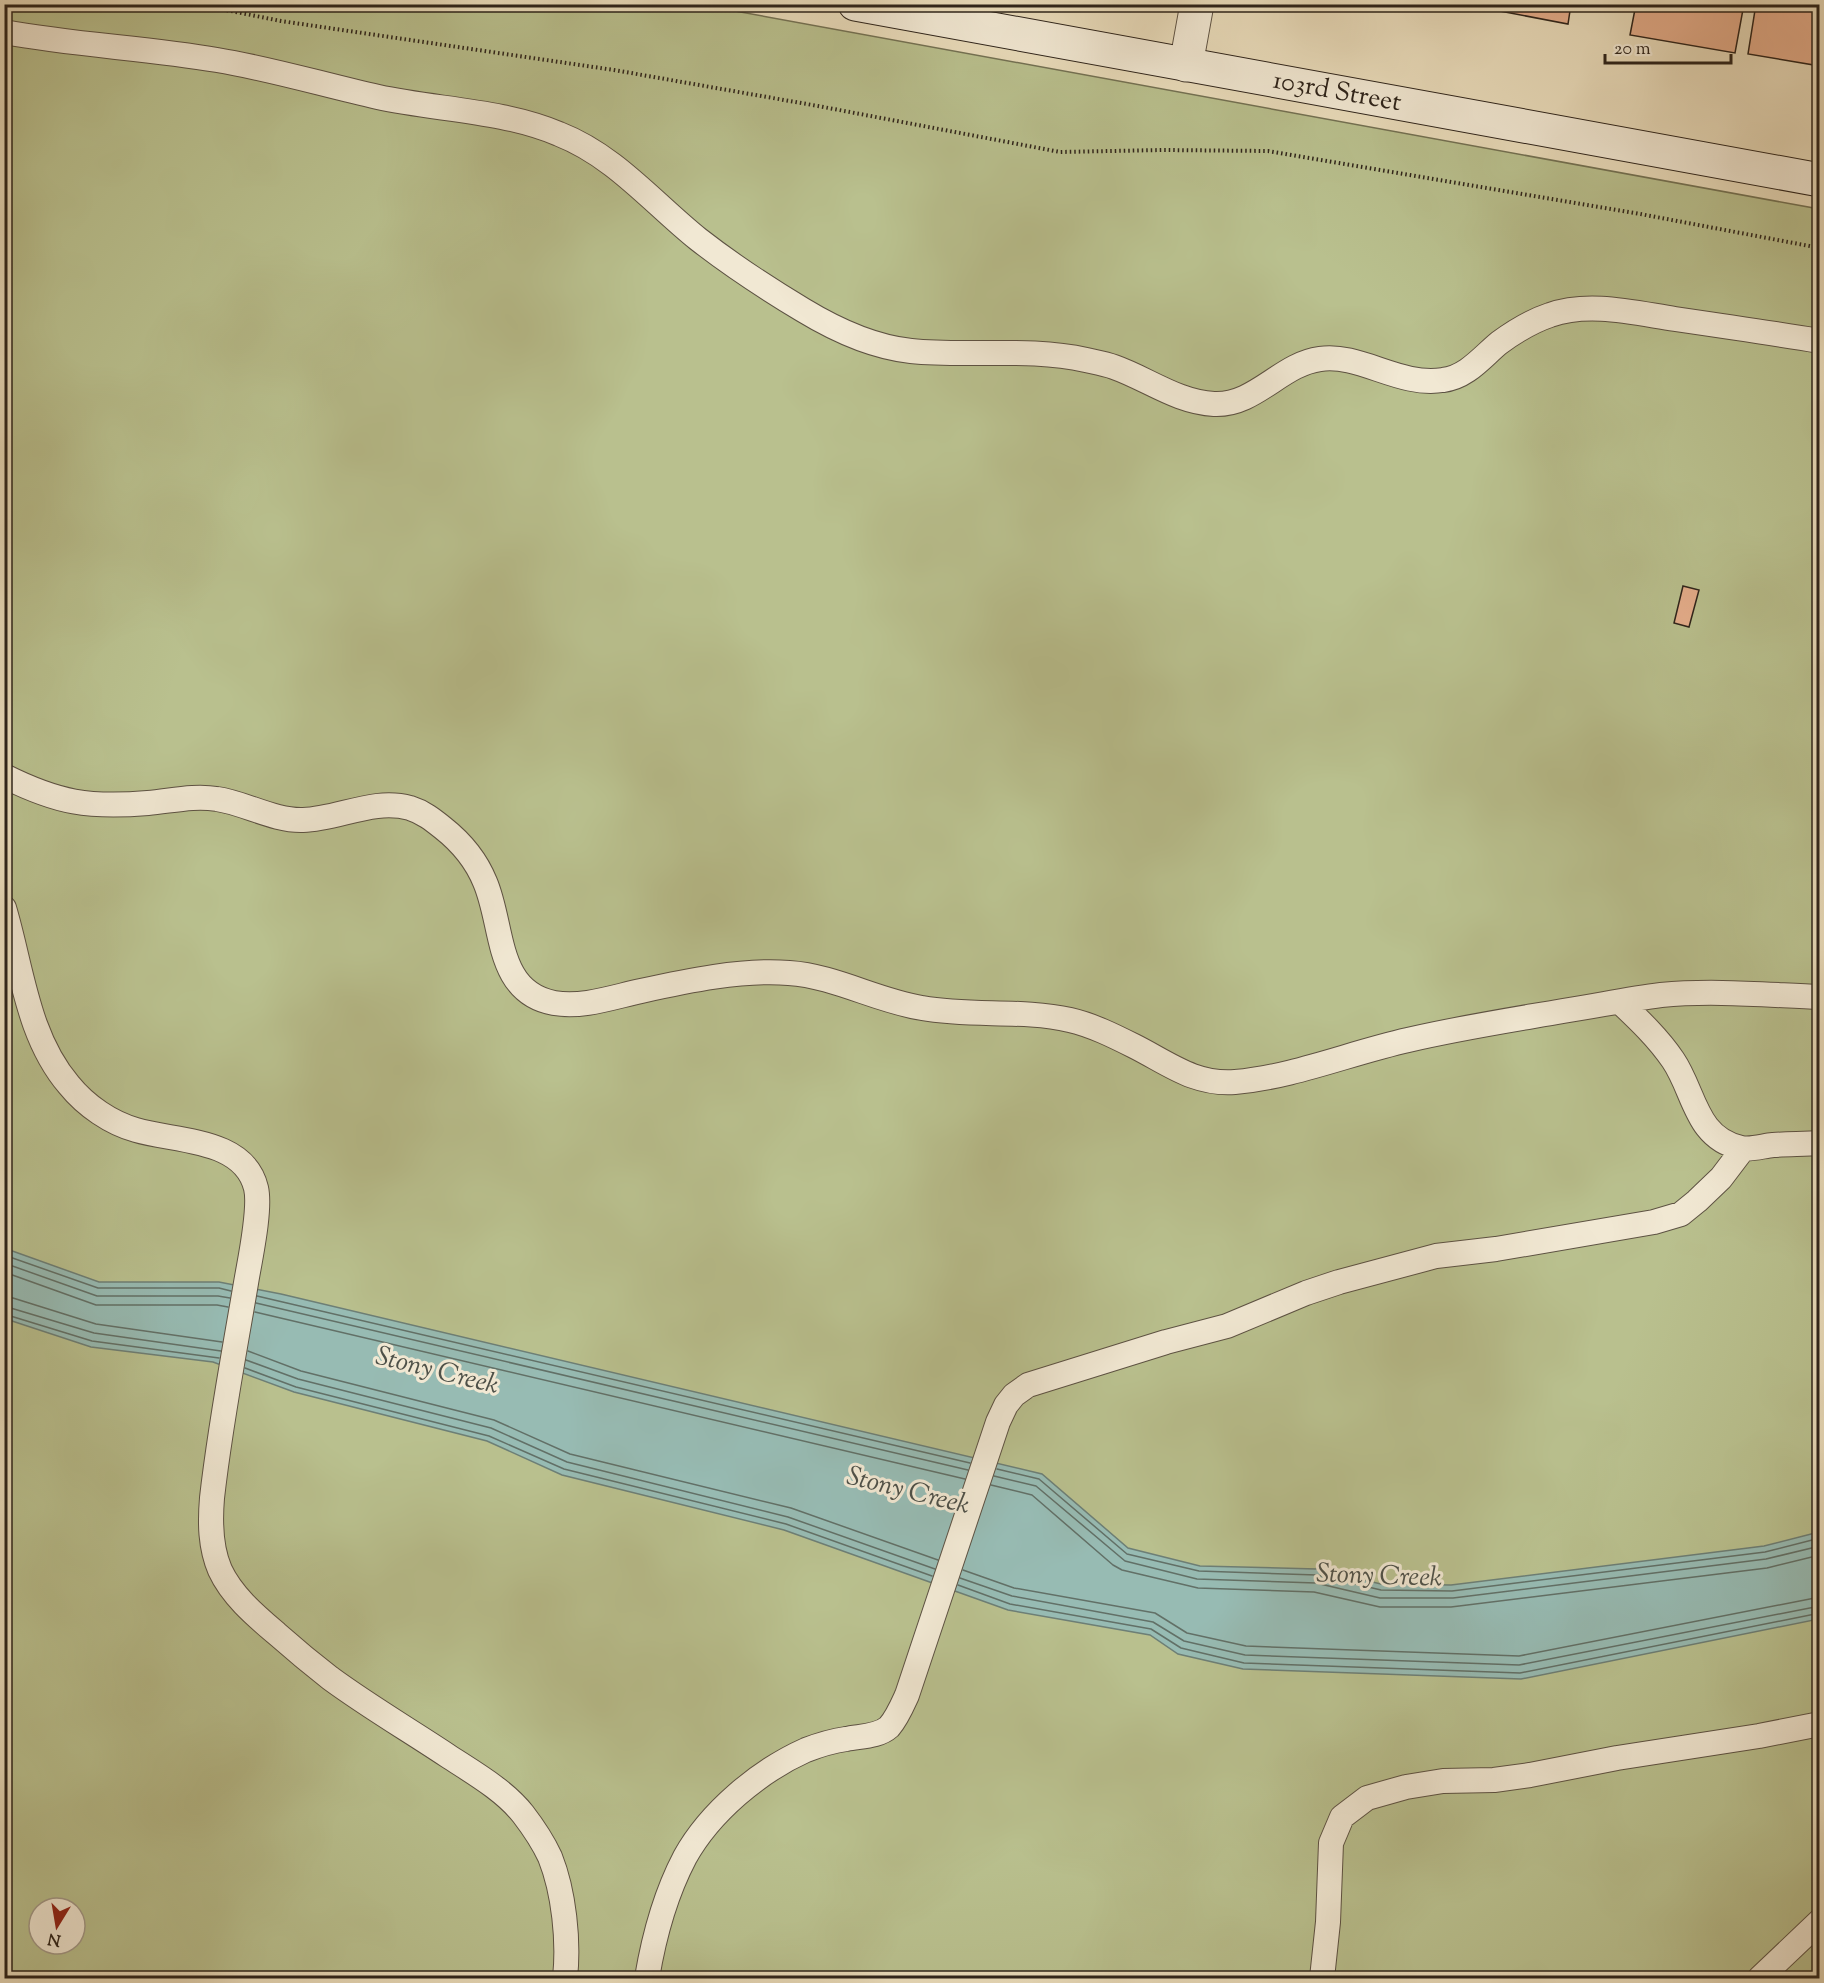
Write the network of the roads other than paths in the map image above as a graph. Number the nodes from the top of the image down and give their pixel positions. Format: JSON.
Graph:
{"nodes":[{"id":1,"x":855,"y":4,"type":"edge"},
{"id":2,"x":1197,"y":4,"type":"edge"},
{"id":3,"x":4,"y":32,"type":"edge"},
{"id":4,"x":1186,"y":65,"type":"junction"},
{"id":5,"x":1820,"y":180,"type":"edge"},
{"id":6,"x":1820,"y":341,"type":"edge"},
{"id":7,"x":4,"y":776,"type":"edge"},
{"id":8,"x":4,"y":908,"type":"edge"},
{"id":9,"x":1820,"y":997,"type":"edge"},
{"id":10,"x":1620,"y":1002,"type":"junction"},
{"id":11,"x":1820,"y":1143,"type":"edge"},
{"id":12,"x":1743,"y":1149,"type":"junction"},
{"id":13,"x":1820,"y":1724,"type":"edge"},
{"id":14,"x":1820,"y":1920,"type":"edge"},
{"id":15,"x":565,"y":1978,"type":"edge"},
{"id":16,"x":647,"y":1978,"type":"edge"},
{"id":17,"x":1322,"y":1978,"type":"edge"},
{"id":18,"x":1760,"y":1978,"type":"edge"}],
"edges":[{"from":1,"to":4,"type":"street","name":"103rd Street"},
{"from":2,"to":4,"type":"street"},
{"from":3,"to":6,"type":"lane"},
{"from":4,"to":5,"type":"street","name":"103rd Street"},
{"from":7,"to":10,"type":"lane"},
{"from":8,"to":15,"type":"lane"},
{"from":9,"to":10,"type":"lane"},
{"from":10,"to":12,"type":"lane"},
{"from":11,"to":12,"type":"lane"},
{"from":12,"to":16,"type":"lane"},
{"from":13,"to":17,"type":"lane"},
{"from":14,"to":18,"type":"lane"}]}
